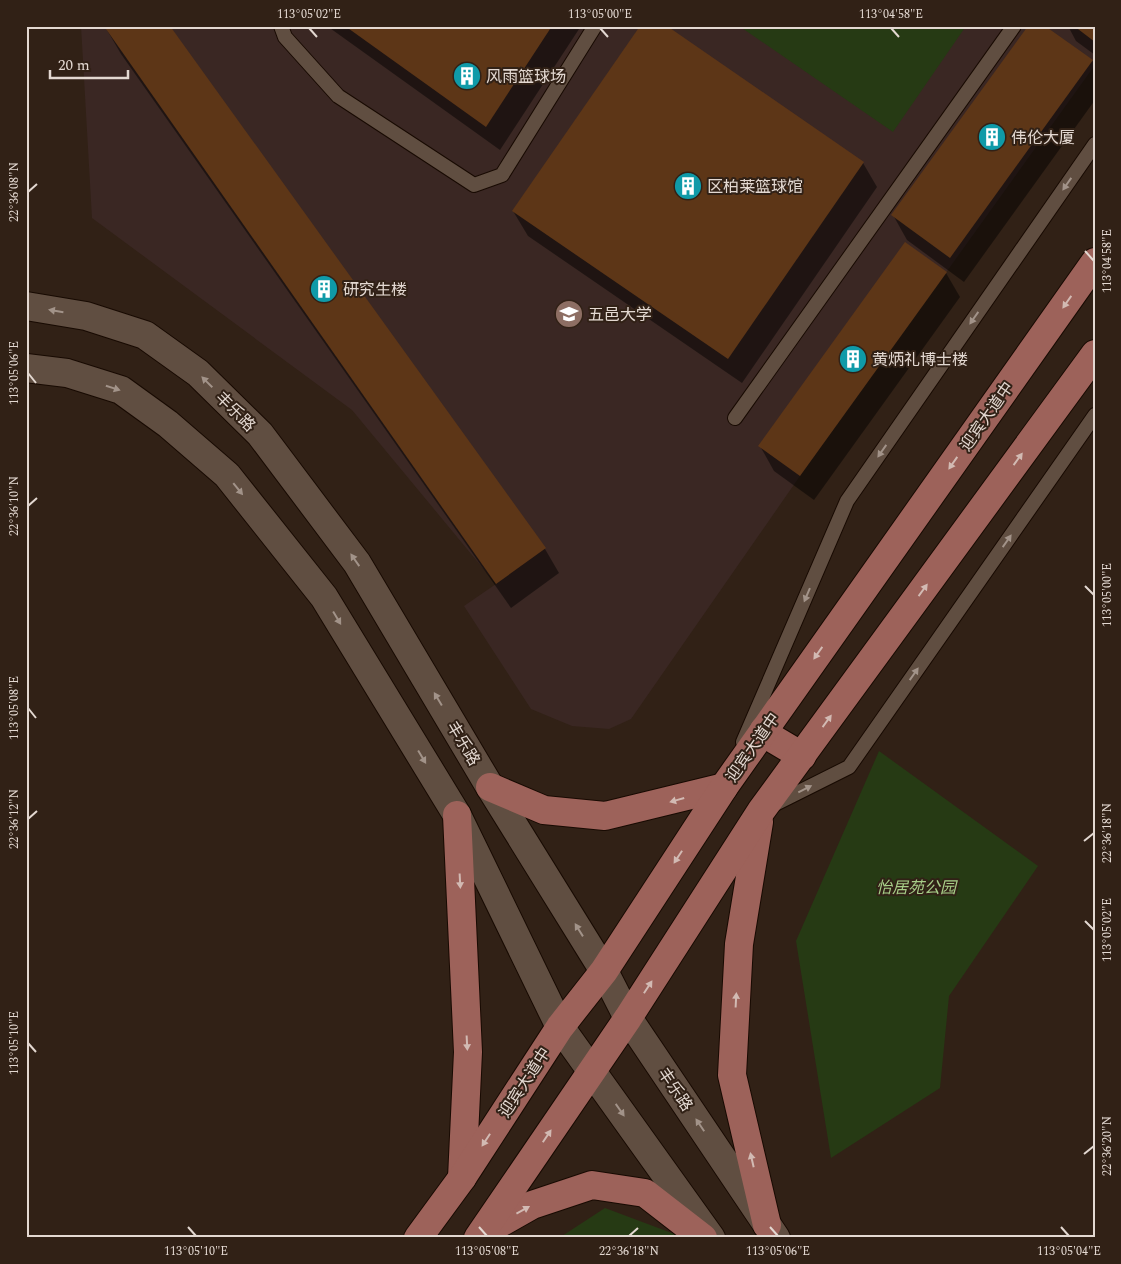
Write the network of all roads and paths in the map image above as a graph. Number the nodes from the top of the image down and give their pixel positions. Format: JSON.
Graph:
{"nodes":[{"id":1,"x":281,"y":26,"type":"edge"},
{"id":2,"x":595,"y":26,"type":"edge"},
{"id":3,"x":1014,"y":26,"type":"edge"},
{"id":4,"x":1095,"y":144,"type":"edge"},
{"id":5,"x":1095,"y":262,"type":"edge"},
{"id":6,"x":26,"y":306,"type":"edge"},
{"id":7,"x":1095,"y":354,"type":"edge"},
{"id":8,"x":26,"y":368,"type":"edge"},
{"id":9,"x":1095,"y":415,"type":"edge"},
{"id":10,"x":735,"y":418,"type":"dead end"},
{"id":11,"x":764,"y":730,"type":"junction"},
{"id":12,"x":802,"y":756,"type":"junction"},
{"id":13,"x":490,"y":787,"type":"junction"},
{"id":14,"x":724,"y":787,"type":"junction"},
{"id":15,"x":761,"y":811,"type":"junction"},
{"id":16,"x":457,"y":814,"type":"junction"},
{"id":17,"x":604,"y":971,"type":"junction"},
{"id":18,"x":628,"y":1018,"type":"junction"},
{"id":19,"x":560,"y":1027,"type":"junction"},
{"id":20,"x":592,"y":1070,"type":"junction"},
{"id":21,"x":462,"y":1178,"type":"junction"},
{"id":22,"x":772,"y":1231,"type":"edge"},
{"id":23,"x":479,"y":1236,"type":"edge"},
{"id":24,"x":418,"y":1238,"type":"edge"},
{"id":25,"x":703,"y":1238,"type":"edge"},
{"id":26,"x":711,"y":1238,"type":"edge"}],
"edges":[{"from":1,"to":2,"type":"lane"},
{"from":3,"to":10,"type":"lane"},
{"from":4,"to":14,"type":"lane","one_way":true},
{"from":5,"to":11,"type":"main road","name":"迎宾大道中","one_way":true},
{"from":13,"to":6,"type":"main road","name":"丰乐路","one_way":true},
{"from":12,"to":7,"type":"main road","one_way":true},
{"from":8,"to":16,"type":"main road","one_way":true},
{"from":15,"to":9,"type":"lane","one_way":true},
{"from":11,"to":12,"type":"main road"},
{"from":11,"to":14,"type":"main road","name":"迎宾大道中"},
{"from":12,"to":15,"type":"main road"},
{"from":14,"to":13,"type":"main road","one_way":true},
{"from":17,"to":13,"type":"main road","name":"丰乐路","one_way":true},
{"from":14,"to":17,"type":"main road","name":"迎宾大道中","one_way":true},
{"from":18,"to":15,"type":"main road","one_way":true},
{"from":22,"to":15,"type":"main road","one_way":true},
{"from":16,"to":19,"type":"main road"},
{"from":16,"to":21,"type":"main road","one_way":true},
{"from":17,"to":18,"type":"main road","name":"丰乐路"},
{"from":17,"to":19,"type":"main road","name":"迎宾大道中"},
{"from":18,"to":20,"type":"main road"},
{"from":22,"to":18,"type":"main road","name":"丰乐路","one_way":true},
{"from":19,"to":20,"type":"main road"},
{"from":19,"to":21,"type":"main road","name":"迎宾大道中","one_way":true},
{"from":23,"to":20,"type":"main road","one_way":true},
{"from":20,"to":26,"type":"main road","one_way":true},
{"from":21,"to":24,"type":"main road","name":"迎宾大道中"},
{"from":23,"to":25,"type":"main road","one_way":true}]}
